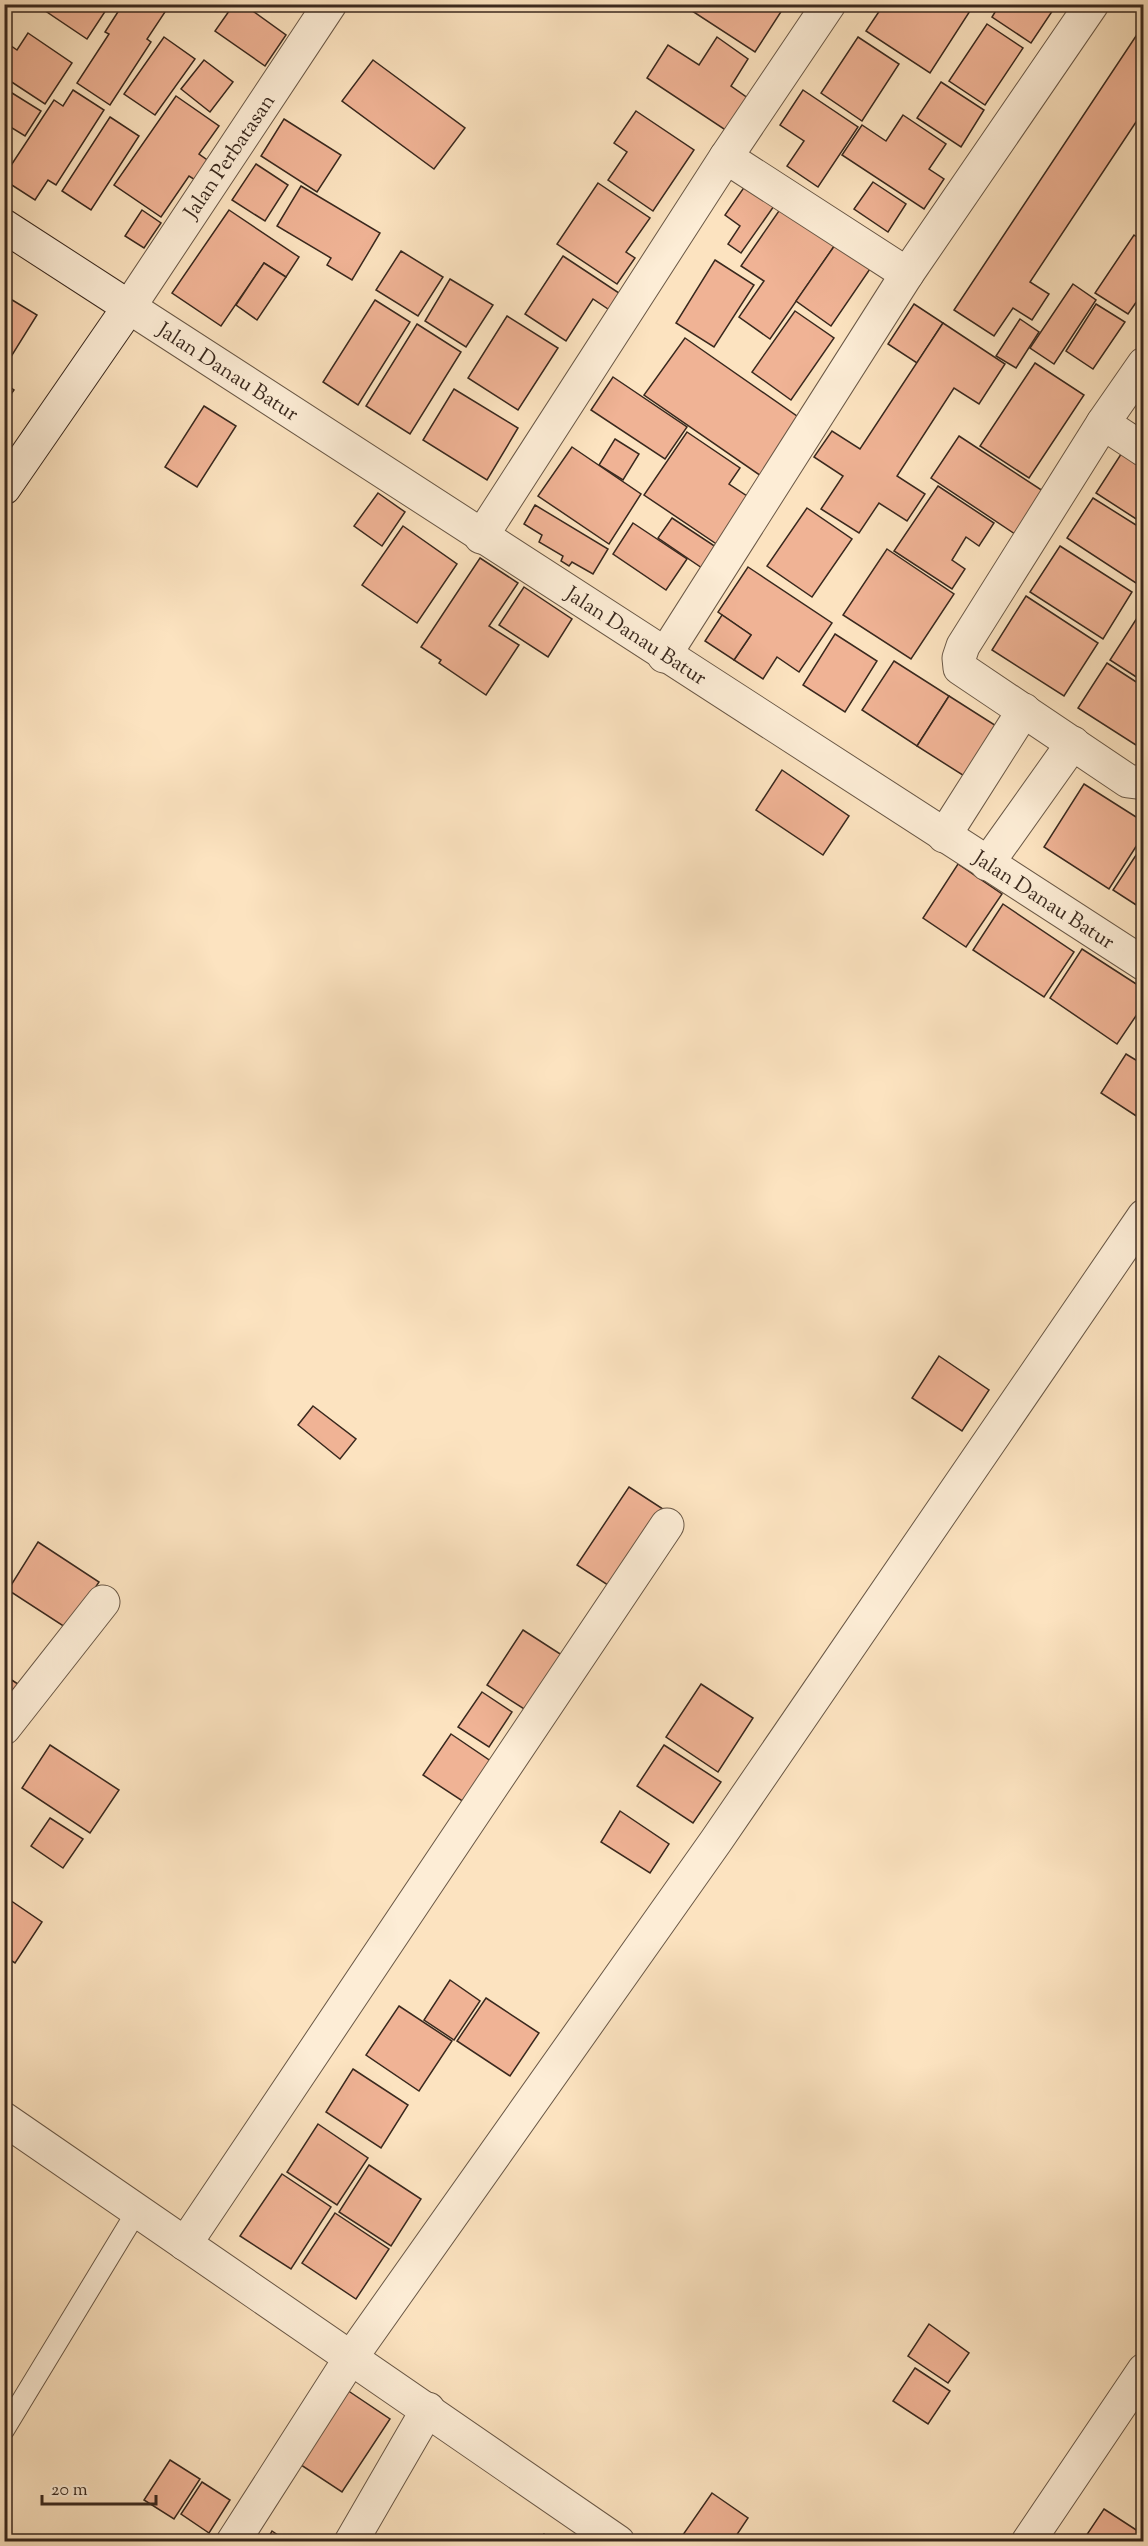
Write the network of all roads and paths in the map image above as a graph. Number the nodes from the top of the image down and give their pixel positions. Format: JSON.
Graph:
{"nodes":[{"id":1,"x":330,"y":4,"type":"edge"},
{"id":2,"x":829,"y":4,"type":"edge"},
{"id":3,"x":1092,"y":4,"type":"edge"},
{"id":4,"x":726,"y":157,"type":"junction"},
{"id":5,"x":4,"y":226,"type":"edge"},
{"id":6,"x":907,"y":274,"type":"junction"},
{"id":7,"x":129,"y":307,"type":"junction"},
{"id":8,"x":1143,"y":364,"type":"edge"},
{"id":9,"x":1103,"y":423,"type":"junction"},
{"id":10,"x":1143,"y":450,"type":"edge"},
{"id":11,"x":4,"y":488,"type":"edge"},
{"id":12,"x":481,"y":537,"type":"junction"},
{"id":13,"x":664,"y":656,"type":"junction"},
{"id":14,"x":1024,"y":710,"type":"junction"},
{"id":15,"x":1073,"y":743,"type":"junction"},
{"id":16,"x":1143,"y":783,"type":"edge"},
{"id":17,"x":944,"y":836,"type":"junction"},
{"id":18,"x":987,"y":864,"type":"junction"},
{"id":19,"x":1143,"y":964,"type":"edge"},
{"id":20,"x":1143,"y":1216,"type":"edge"},
{"id":21,"x":667,"y":1525,"type":"dead end"},
{"id":22,"x":103,"y":1602,"type":"dead end"},
{"id":23,"x":4,"y":1728,"type":"edge"},
{"id":24,"x":4,"y":2119,"type":"edge"},
{"id":25,"x":137,"y":2211,"type":"junction"},
{"id":26,"x":185,"y":2244,"type":"junction"},
{"id":27,"x":350,"y":2359,"type":"junction"},
{"id":28,"x":1143,"y":2370,"type":"edge"},
{"id":29,"x":428,"y":2409,"type":"junction"},
{"id":30,"x":4,"y":2430,"type":"edge"},
{"id":31,"x":233,"y":2541,"type":"edge"},
{"id":32,"x":351,"y":2541,"type":"edge"},
{"id":33,"x":618,"y":2541,"type":"edge"},
{"id":34,"x":1028,"y":2541,"type":"edge"}],
"edges":[{"from":1,"to":7,"type":"street","name":"Jalan Perbatasan"},
{"from":2,"to":4,"type":"street"},
{"from":3,"to":6,"type":"street"},
{"from":4,"to":6,"type":"street"},
{"from":4,"to":12,"type":"street"},
{"from":5,"to":7,"type":"street","name":"Jalan Danau Batur"},
{"from":6,"to":13,"type":"street"},
{"from":7,"to":11,"type":"street","name":"Jalan Perbatasan"},
{"from":7,"to":12,"type":"street","name":"Jalan Danau Batur"},
{"from":8,"to":9,"type":"street"},
{"from":9,"to":10,"type":"street"},
{"from":9,"to":14,"type":"street"},
{"from":12,"to":13,"type":"street","name":"Jalan Danau Batur"},
{"from":13,"to":17,"type":"street","name":"Jalan Danau Batur"},
{"from":14,"to":15,"type":"street"},
{"from":14,"to":17,"type":"street"},
{"from":15,"to":16,"type":"street"},
{"from":15,"to":18,"type":"street"},
{"from":17,"to":18,"type":"street","name":"Jalan Danau Batur"},
{"from":18,"to":19,"type":"street","name":"Jalan Danau Batur"},
{"from":20,"to":27,"type":"street"},
{"from":21,"to":26,"type":"street"},
{"from":22,"to":23,"type":"street"},
{"from":24,"to":25,"type":"street"},
{"from":25,"to":26,"type":"street"},
{"from":25,"to":30,"type":"lane"},
{"from":26,"to":27,"type":"street"},
{"from":27,"to":29,"type":"street"},
{"from":27,"to":31,"type":"street"},
{"from":28,"to":34,"type":"street"},
{"from":29,"to":32,"type":"street"},
{"from":29,"to":33,"type":"street"}]}
